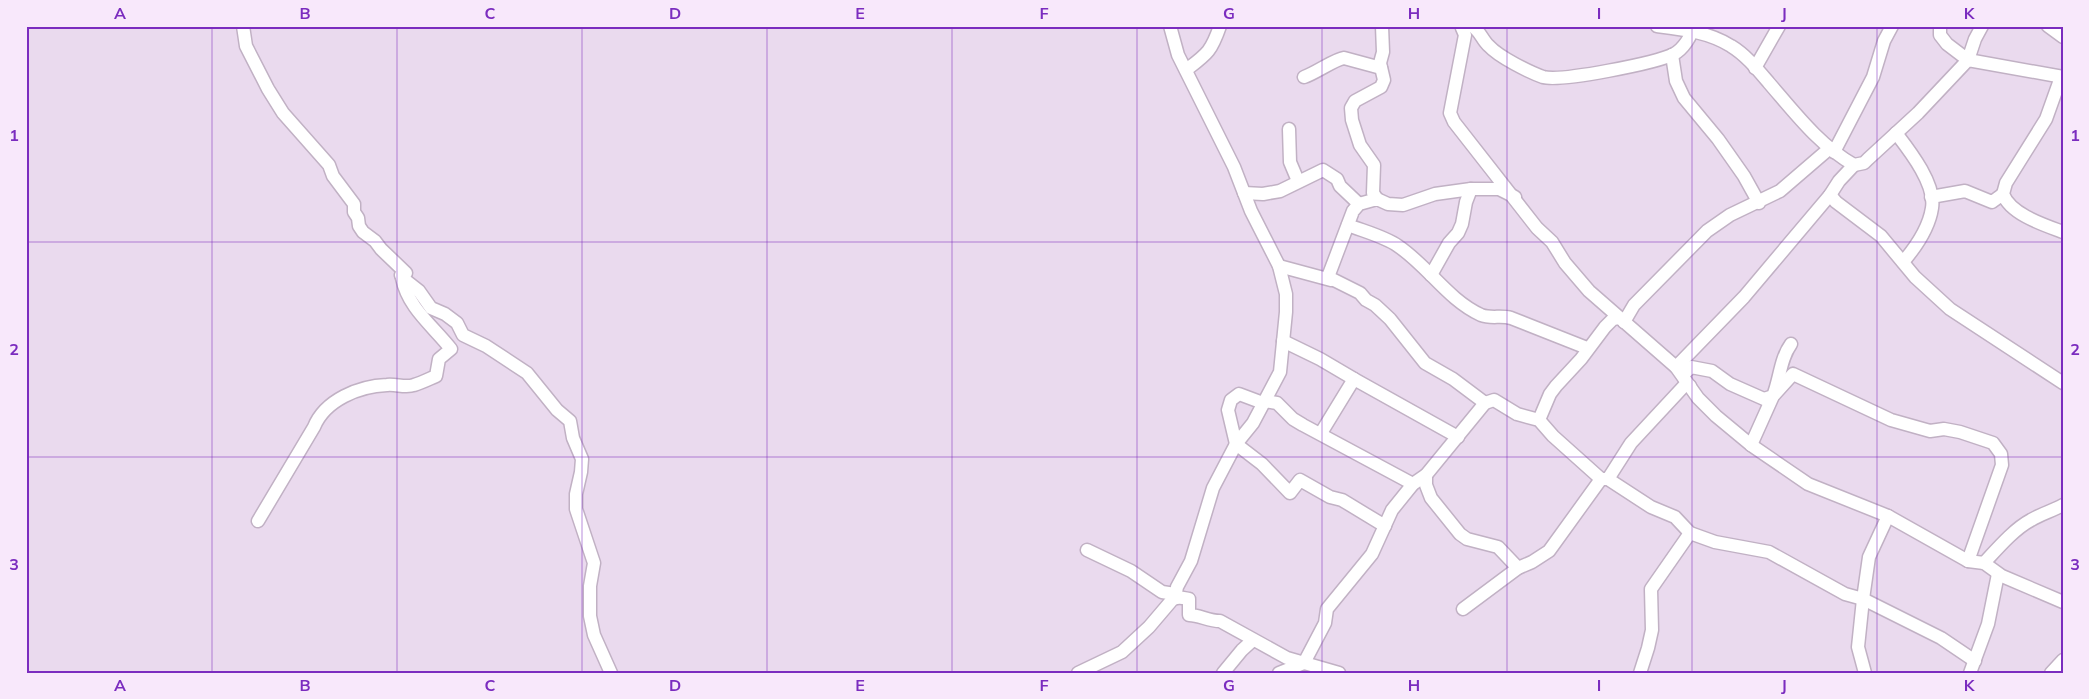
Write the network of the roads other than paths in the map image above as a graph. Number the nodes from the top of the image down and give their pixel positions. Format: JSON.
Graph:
{"nodes":[{"id":1,"x":243,"y":26,"type":"edge"},
{"id":2,"x":1170,"y":26,"type":"edge"},
{"id":3,"x":1220,"y":26,"type":"edge"},
{"id":4,"x":1382,"y":26,"type":"edge"},
{"id":5,"x":1657,"y":26,"type":"edge"},
{"id":6,"x":1779,"y":26,"type":"edge"},
{"id":7,"x":1892,"y":26,"type":"edge"},
{"id":8,"x":1940,"y":26,"type":"edge"},
{"id":9,"x":1982,"y":26,"type":"edge"},
{"id":10,"x":2048,"y":26,"type":"edge"},
{"id":11,"x":1465,"y":27,"type":"edge"},
{"id":12,"x":1693,"y":28,"type":"edge"},
{"id":13,"x":2063,"y":37,"type":"edge"},
{"id":14,"x":1672,"y":55,"type":"junction"},
{"id":15,"x":1968,"y":60,"type":"junction"},
{"id":16,"x":1381,"y":68,"type":"junction"},
{"id":17,"x":1755,"y":68,"type":"junction"},
{"id":18,"x":1186,"y":70,"type":"junction"},
{"id":19,"x":2062,"y":77,"type":"edge"},
{"id":20,"x":1304,"y":78,"type":"dead end"},
{"id":21,"x":1289,"y":129,"type":"dead end"},
{"id":22,"x":1896,"y":133,"type":"junction"},
{"id":23,"x":1832,"y":150,"type":"junction"},
{"id":24,"x":1854,"y":165,"type":"junction"},
{"id":25,"x":1298,"y":181,"type":"junction"},
{"id":26,"x":1472,"y":189,"type":"junction"},
{"id":27,"x":1244,"y":193,"type":"junction"},
{"id":28,"x":2003,"y":194,"type":"junction"},
{"id":29,"x":1830,"y":195,"type":"junction"},
{"id":30,"x":1931,"y":196,"type":"junction"},
{"id":31,"x":1515,"y":198,"type":"junction"},
{"id":32,"x":1376,"y":199,"type":"junction"},
{"id":33,"x":1759,"y":202,"type":"junction"},
{"id":34,"x":1359,"y":204,"type":"junction"},
{"id":35,"x":1348,"y":225,"type":"junction"},
{"id":36,"x":2063,"y":232,"type":"edge"},
{"id":37,"x":1903,"y":262,"type":"junction"},
{"id":38,"x":1279,"y":266,"type":"junction"},
{"id":39,"x":1431,"y":275,"type":"junction"},
{"id":40,"x":402,"y":278,"type":"junction"},
{"id":41,"x":1331,"y":280,"type":"junction"},
{"id":42,"x":1622,"y":320,"type":"junction"},
{"id":43,"x":1283,"y":341,"type":"junction"},
{"id":44,"x":1791,"y":344,"type":"dead end"},
{"id":45,"x":1588,"y":348,"type":"junction"},
{"id":46,"x":1683,"y":376,"type":"junction"},
{"id":47,"x":1354,"y":379,"type":"junction"},
{"id":48,"x":2063,"y":383,"type":"edge"},
{"id":49,"x":1773,"y":396,"type":"junction"},
{"id":50,"x":1264,"y":402,"type":"junction"},
{"id":51,"x":1485,"y":403,"type":"junction"},
{"id":52,"x":1540,"y":420,"type":"junction"},
{"id":53,"x":1321,"y":433,"type":"junction"},
{"id":54,"x":1458,"y":437,"type":"junction"},
{"id":55,"x":1236,"y":444,"type":"junction"},
{"id":56,"x":1752,"y":445,"type":"junction"},
{"id":57,"x":1426,"y":475,"type":"junction"},
{"id":58,"x":1604,"y":479,"type":"junction"},
{"id":59,"x":1413,"y":484,"type":"junction"},
{"id":60,"x":2060,"y":511,"type":"edge"},
{"id":61,"x":1888,"y":516,"type":"junction"},
{"id":62,"x":258,"y":521,"type":"dead end"},
{"id":63,"x":1385,"y":526,"type":"junction"},
{"id":64,"x":1690,"y":533,"type":"junction"},
{"id":65,"x":1087,"y":550,"type":"dead end"},
{"id":66,"x":1968,"y":561,"type":"junction"},
{"id":67,"x":1984,"y":563,"type":"junction"},
{"id":68,"x":1518,"y":568,"type":"junction"},
{"id":69,"x":1998,"y":574,"type":"junction"},
{"id":70,"x":1175,"y":596,"type":"junction"},
{"id":71,"x":1863,"y":599,"type":"junction"},
{"id":72,"x":2063,"y":602,"type":"edge"},
{"id":73,"x":1463,"y":609,"type":"dead end"},
{"id":74,"x":1253,"y":640,"type":"junction"},
{"id":75,"x":2063,"y":660,"type":"edge"},
{"id":76,"x":1304,"y":663,"type":"junction"},
{"id":77,"x":1973,"y":667,"type":"edge"},
{"id":78,"x":611,"y":673,"type":"edge"},
{"id":79,"x":1078,"y":673,"type":"edge"},
{"id":80,"x":1223,"y":673,"type":"edge"},
{"id":81,"x":1279,"y":673,"type":"edge"},
{"id":82,"x":1339,"y":673,"type":"edge"},
{"id":83,"x":1640,"y":673,"type":"edge"},
{"id":84,"x":1865,"y":673,"type":"edge"},
{"id":85,"x":2051,"y":673,"type":"edge"}],
"edges":[{"from":1,"to":40,"type":"street"},
{"from":2,"to":18,"type":"street"},
{"from":3,"to":18,"type":"street"},
{"from":4,"to":16,"type":"street"},
{"from":5,"to":12,"type":"street"},
{"from":6,"to":17,"type":"street"},
{"from":7,"to":23,"type":"street"},
{"from":8,"to":15,"type":"street"},
{"from":9,"to":15,"type":"street"},
{"from":10,"to":13,"type":"street"},
{"from":11,"to":14,"type":"street"},
{"from":11,"to":31,"type":"street"},
{"from":12,"to":14,"type":"street"},
{"from":12,"to":17,"type":"street"},
{"from":14,"to":33,"type":"street"},
{"from":15,"to":19,"type":"street"},
{"from":15,"to":22,"type":"street"},
{"from":16,"to":20,"type":"street"},
{"from":16,"to":32,"type":"street"},
{"from":17,"to":23,"type":"street"},
{"from":18,"to":27,"type":"street"},
{"from":19,"to":28,"type":"street"},
{"from":21,"to":25,"type":"street"},
{"from":22,"to":24,"type":"street"},
{"from":22,"to":30,"type":"street"},
{"from":23,"to":24,"type":"street"},
{"from":23,"to":33,"type":"street"},
{"from":24,"to":29,"type":"street"},
{"from":25,"to":27,"type":"street"},
{"from":25,"to":34,"type":"street"},
{"from":26,"to":31,"type":"street"},
{"from":26,"to":32,"type":"street"},
{"from":26,"to":39,"type":"street"},
{"from":27,"to":38,"type":"street"},
{"from":28,"to":30,"type":"street"},
{"from":28,"to":36,"type":"street"},
{"from":29,"to":37,"type":"street"},
{"from":29,"to":46,"type":"street"},
{"from":30,"to":37,"type":"street"},
{"from":31,"to":42,"type":"street"},
{"from":32,"to":34,"type":"street"},
{"from":33,"to":42,"type":"street"},
{"from":34,"to":35,"type":"street"},
{"from":35,"to":39,"type":"street"},
{"from":35,"to":41,"type":"street"},
{"from":37,"to":48,"type":"street"},
{"from":38,"to":41,"type":"street"},
{"from":38,"to":43,"type":"street"},
{"from":39,"to":45,"type":"street"},
{"from":40,"to":62,"type":"street"},
{"from":40,"to":78,"type":"street"},
{"from":41,"to":51,"type":"street"},
{"from":42,"to":45,"type":"street"},
{"from":42,"to":46,"type":"street"},
{"from":43,"to":47,"type":"street"},
{"from":43,"to":50,"type":"street"},
{"from":44,"to":49,"type":"street"},
{"from":45,"to":52,"type":"street"},
{"from":46,"to":49,"type":"street"},
{"from":46,"to":56,"type":"street"},
{"from":46,"to":58,"type":"street"},
{"from":47,"to":53,"type":"street"},
{"from":47,"to":54,"type":"street"},
{"from":49,"to":56,"type":"street"},
{"from":49,"to":66,"type":"street"},
{"from":50,"to":53,"type":"street"},
{"from":50,"to":55,"type":"street"},
{"from":50,"to":55,"type":"street"},
{"from":51,"to":52,"type":"street"},
{"from":51,"to":54,"type":"street"},
{"from":52,"to":58,"type":"street"},
{"from":53,"to":59,"type":"street"},
{"from":54,"to":57,"type":"street"},
{"from":55,"to":63,"type":"street"},
{"from":55,"to":70,"type":"street"},
{"from":56,"to":61,"type":"street"},
{"from":57,"to":59,"type":"street"},
{"from":57,"to":68,"type":"street"},
{"from":58,"to":64,"type":"street"},
{"from":58,"to":68,"type":"street"},
{"from":59,"to":63,"type":"street"},
{"from":60,"to":67,"type":"street"},
{"from":61,"to":66,"type":"street"},
{"from":61,"to":71,"type":"street"},
{"from":63,"to":76,"type":"street"},
{"from":64,"to":71,"type":"street"},
{"from":64,"to":83,"type":"street"},
{"from":65,"to":70,"type":"street"},
{"from":66,"to":67,"type":"street"},
{"from":67,"to":69,"type":"street"},
{"from":68,"to":73,"type":"street"},
{"from":69,"to":72,"type":"street"},
{"from":69,"to":77,"type":"street"},
{"from":70,"to":74,"type":"street"},
{"from":70,"to":79,"type":"street"},
{"from":71,"to":77,"type":"street"},
{"from":71,"to":84,"type":"street"},
{"from":74,"to":76,"type":"street"},
{"from":74,"to":80,"type":"street"},
{"from":75,"to":85,"type":"street"},
{"from":76,"to":81,"type":"street"},
{"from":76,"to":82,"type":"street"}]}
